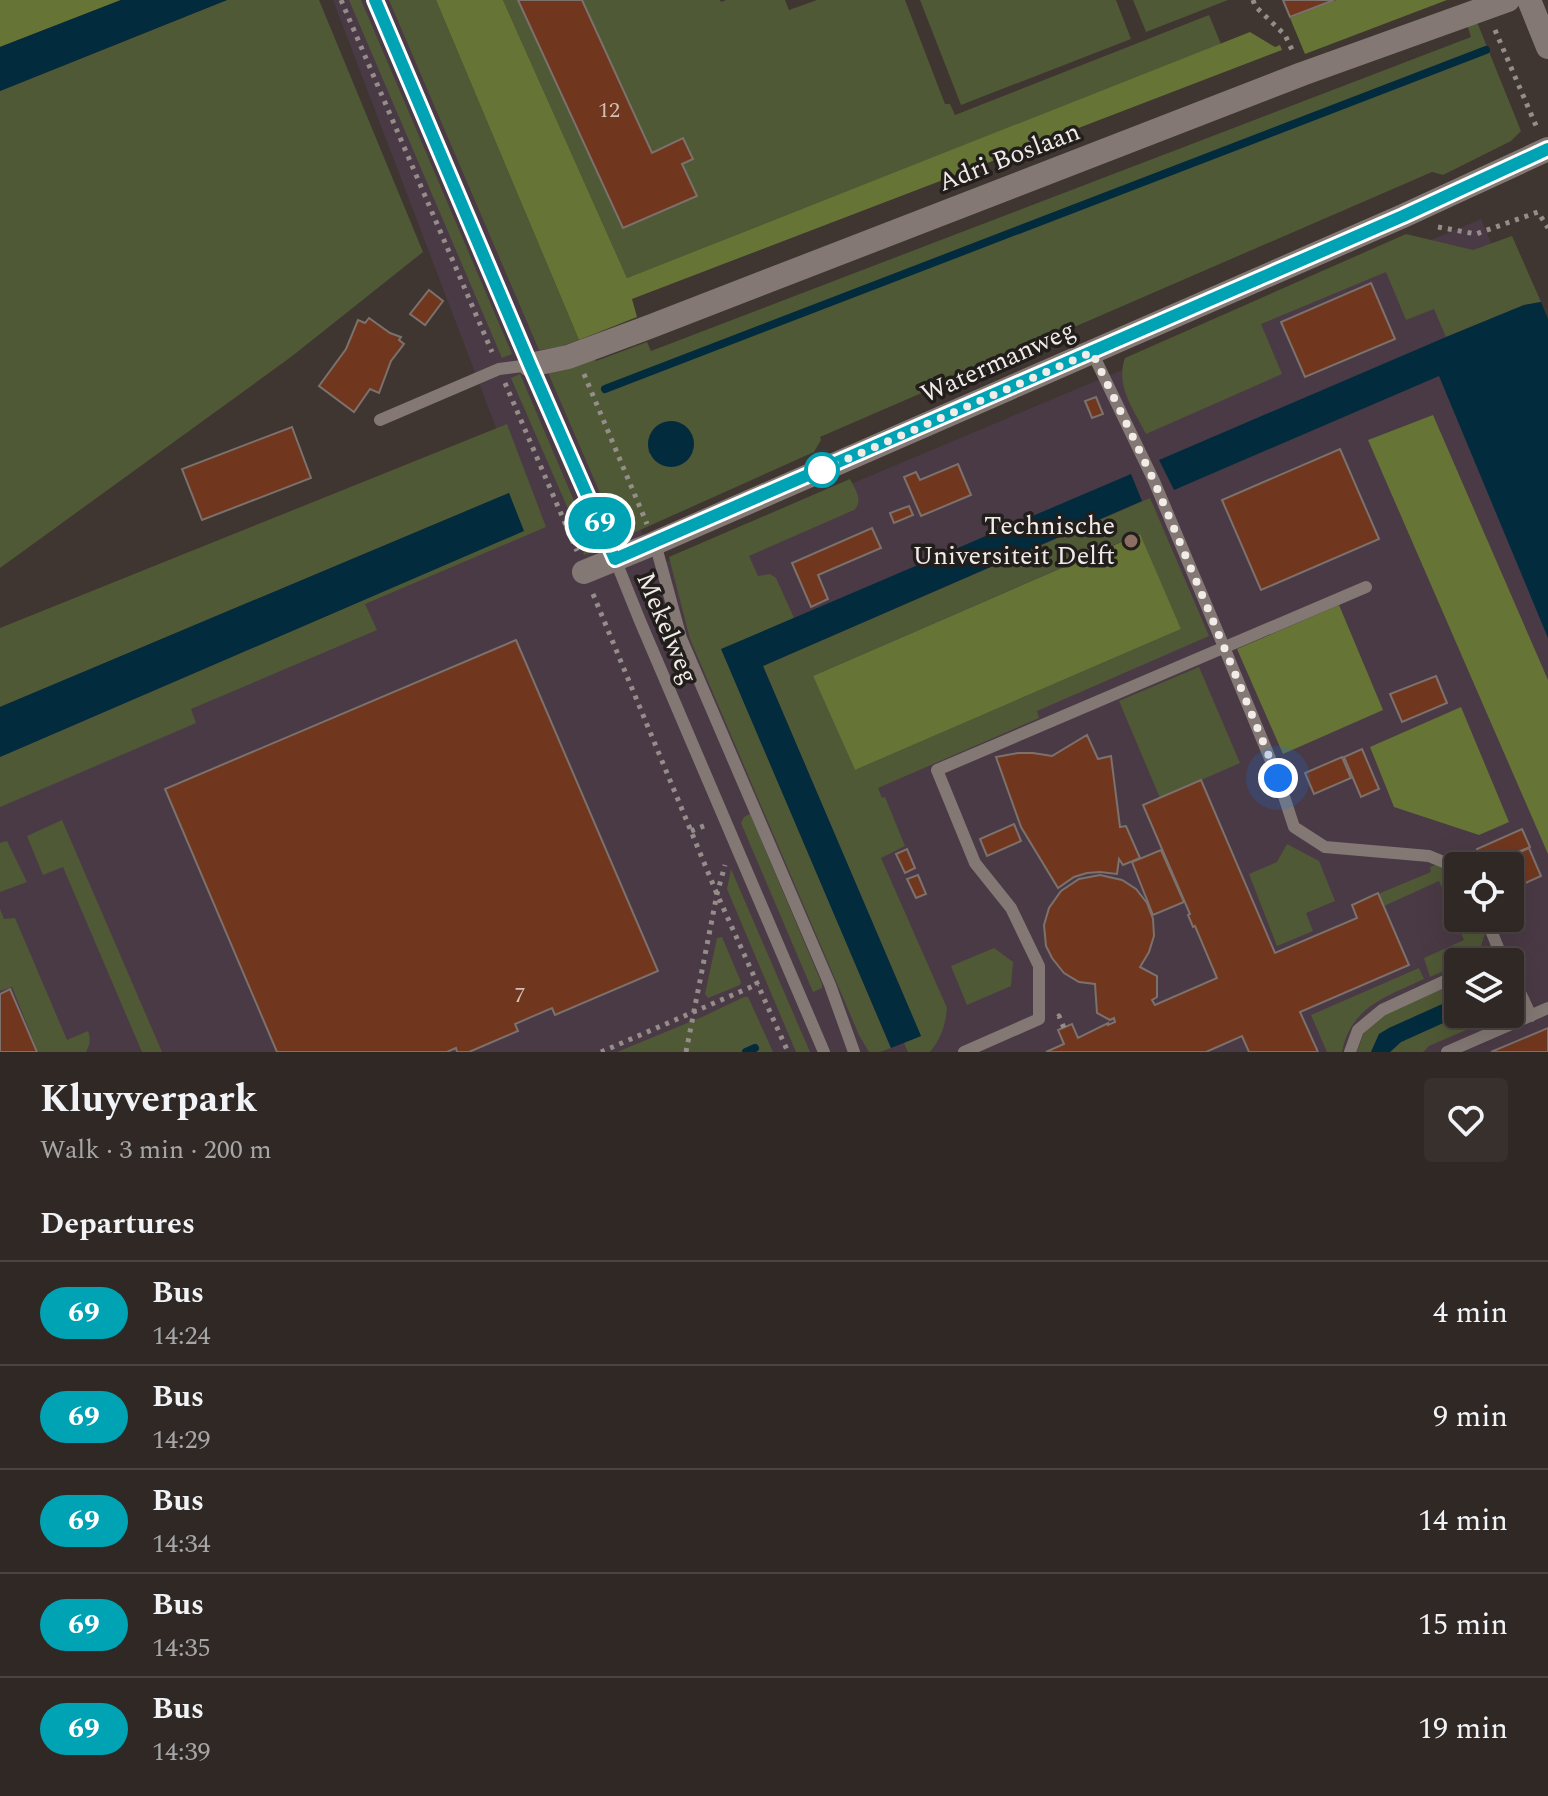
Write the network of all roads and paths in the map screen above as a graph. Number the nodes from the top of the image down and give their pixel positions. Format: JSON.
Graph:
{"nodes":[{"id":1,"x":341,"y":0,"type":"edge"},
{"id":2,"x":375,"y":0,"type":"edge"},
{"id":3,"x":1253,"y":0,"type":"edge"},
{"id":4,"x":1529,"y":0,"type":"edge"},
{"id":5,"x":1496,"y":3,"type":"edge"},
{"id":6,"x":1548,"y":47,"type":"edge"},
{"id":7,"x":1302,"y":74,"type":"junction"},
{"id":8,"x":1547,"y":150,"type":"edge"},
{"id":9,"x":1403,"y":216,"type":"junction"},
{"id":10,"x":1548,"y":228,"type":"edge"},
{"id":11,"x":1092,"y":352,"type":"junction"},
{"id":12,"x":575,"y":354,"type":"junction"},
{"id":13,"x":530,"y":365,"type":"junction"},
{"id":14,"x":499,"y":369,"type":"junction"},
{"id":15,"x":380,"y":420,"type":"dead end"},
{"id":16,"x":655,"y":543,"type":"junction"},
{"id":17,"x":615,"y":559,"type":"junction"},
{"id":18,"x":584,"y":572,"type":"junction"},
{"id":19,"x":1366,"y":587,"type":"dead end"},
{"id":20,"x":1224,"y":647,"type":"junction"},
{"id":21,"x":1444,"y":862,"type":"edge"},
{"id":22,"x":717,"y":894,"type":"junction"},
{"id":23,"x":1444,"y":981,"type":"edge"},
{"id":24,"x":758,"y":984,"type":"junction"},
{"id":25,"x":1524,"y":1001,"type":"edge"},
{"id":26,"x":1548,"y":1008,"type":"edge"},
{"id":27,"x":694,"y":1011,"type":"junction"},
{"id":28,"x":1059,"y":1016,"type":"dead end"},
{"id":29,"x":1531,"y":1016,"type":"junction"},
{"id":30,"x":1064,"y":1028,"type":"dead end"},
{"id":31,"x":601,"y":1052,"type":"edge"},
{"id":32,"x":686,"y":1052,"type":"edge"},
{"id":33,"x":788,"y":1052,"type":"edge"},
{"id":34,"x":824,"y":1052,"type":"edge"},
{"id":35,"x":854,"y":1052,"type":"edge"},
{"id":36,"x":964,"y":1052,"type":"edge"},
{"id":37,"x":1350,"y":1052,"type":"edge"},
{"id":38,"x":1447,"y":1052,"type":"edge"}],
"edges":[{"from":1,"to":14,"type":"path"},
{"from":2,"to":13,"type":"lane","name":"Mekelweg"},
{"from":3,"to":7,"type":"path"},
{"from":4,"to":6,"type":"street"},
{"from":5,"to":7,"type":"street","name":"Adri Boslaan"},
{"from":5,"to":8,"type":"path"},
{"from":7,"to":12,"type":"street","name":"Adri Boslaan"},
{"from":8,"to":9,"type":"street","name":"Watermanweg"},
{"from":9,"to":10,"type":"path"},
{"from":9,"to":11,"type":"street","name":"Watermanweg"},
{"from":11,"to":16,"type":"street","name":"Watermanweg"},
{"from":11,"to":20,"type":"lane"},
{"from":12,"to":13,"type":"street","name":"Adri Boslaan"},
{"from":12,"to":16,"type":"path"},
{"from":13,"to":14,"type":"lane"},
{"from":13,"to":17,"type":"lane","name":"Mekelweg"},
{"from":14,"to":15,"type":"lane"},
{"from":14,"to":18,"type":"path"},
{"from":16,"to":17,"type":"street","name":"Watermanweg"},
{"from":16,"to":35,"type":"lane"},
{"from":17,"to":18,"type":"street","name":"Watermanweg"},
{"from":17,"to":34,"type":"lane","name":"Mekelweg"},
{"from":18,"to":22,"type":"path"},
{"from":19,"to":20,"type":"lane"},
{"from":20,"to":21,"type":"lane"},
{"from":20,"to":36,"type":"lane"},
{"from":22,"to":24,"type":"path"},
{"from":22,"to":27,"type":"path"},
{"from":23,"to":37,"type":"lane"},
{"from":24,"to":27,"type":"path"},
{"from":24,"to":33,"type":"path"},
{"from":25,"to":29,"type":"lane"},
{"from":26,"to":29,"type":"lane"},
{"from":27,"to":31,"type":"path"},
{"from":27,"to":32,"type":"path"},
{"from":28,"to":30,"type":"path"},
{"from":29,"to":38,"type":"lane"}]}
